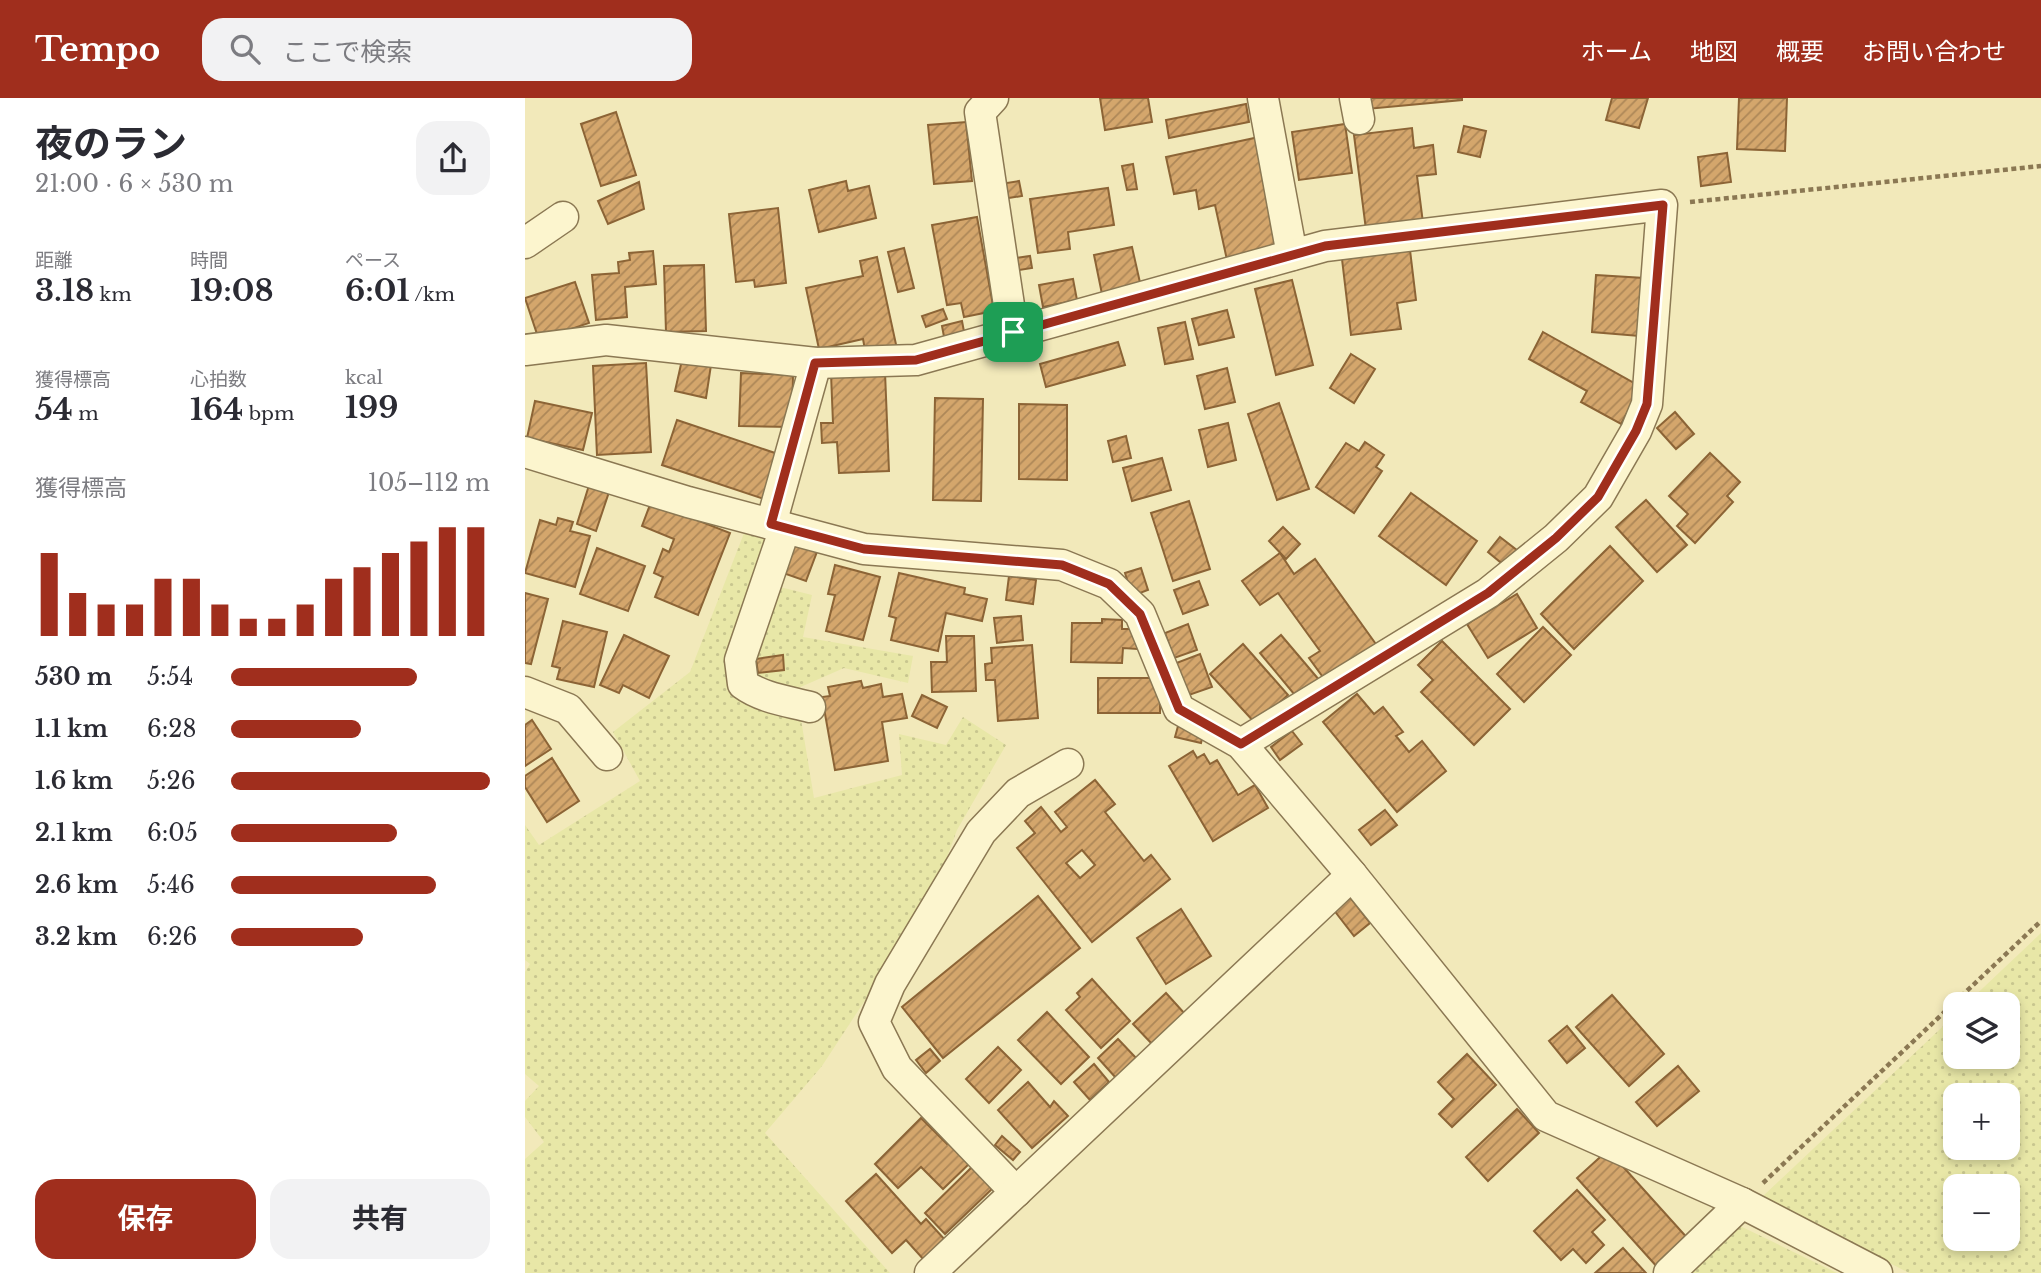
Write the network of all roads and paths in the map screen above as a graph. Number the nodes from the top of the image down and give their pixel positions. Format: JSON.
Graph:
{"nodes":[{"id":1,"x":993,"y":98,"type":"edge"},
{"id":2,"x":1263,"y":98,"type":"edge"},
{"id":3,"x":2041,"y":166,"type":"edge"},
{"id":4,"x":1663,"y":205,"type":"junction"},
{"id":5,"x":563,"y":217,"type":"dead end"},
{"id":6,"x":525,"y":243,"type":"edge"},
{"id":7,"x":1292,"y":255,"type":"junction"},
{"id":8,"x":1013,"y":332,"type":"junction"},
{"id":9,"x":525,"y":350,"type":"edge"},
{"id":10,"x":815,"y":363,"type":"junction"},
{"id":11,"x":525,"y":452,"type":"edge"},
{"id":12,"x":778,"y":526,"type":"junction"},
{"id":13,"x":525,"y":692,"type":"edge"},
{"id":14,"x":810,"y":706,"type":"dead end"},
{"id":15,"x":1241,"y":744,"type":"junction"},
{"id":16,"x":607,"y":755,"type":"dead end"},
{"id":17,"x":1068,"y":764,"type":"dead end"},
{"id":18,"x":1352,"y":875,"type":"junction"},
{"id":19,"x":2041,"y":921,"type":"edge"},
{"id":20,"x":1016,"y":1192,"type":"junction"},
{"id":21,"x":1742,"y":1203,"type":"junction"},
{"id":22,"x":930,"y":1273,"type":"edge"},
{"id":23,"x":1669,"y":1273,"type":"edge"},
{"id":24,"x":1877,"y":1273,"type":"edge"}],
"edges":[{"from":1,"to":8,"type":"street"},
{"from":2,"to":7,"type":"street"},
{"from":3,"to":4,"type":"path"},
{"from":4,"to":7,"type":"street"},
{"from":4,"to":15,"type":"street"},
{"from":5,"to":6,"type":"street"},
{"from":7,"to":8,"type":"street"},
{"from":8,"to":10,"type":"street"},
{"from":9,"to":10,"type":"street"},
{"from":10,"to":12,"type":"street"},
{"from":11,"to":12,"type":"street"},
{"from":12,"to":14,"type":"street"},
{"from":12,"to":15,"type":"street"},
{"from":13,"to":16,"type":"street"},
{"from":15,"to":18,"type":"street"},
{"from":17,"to":20,"type":"street"},
{"from":18,"to":20,"type":"street"},
{"from":18,"to":21,"type":"street"},
{"from":19,"to":21,"type":"path"},
{"from":20,"to":22,"type":"street"},
{"from":21,"to":23,"type":"street"},
{"from":21,"to":24,"type":"street"}]}
